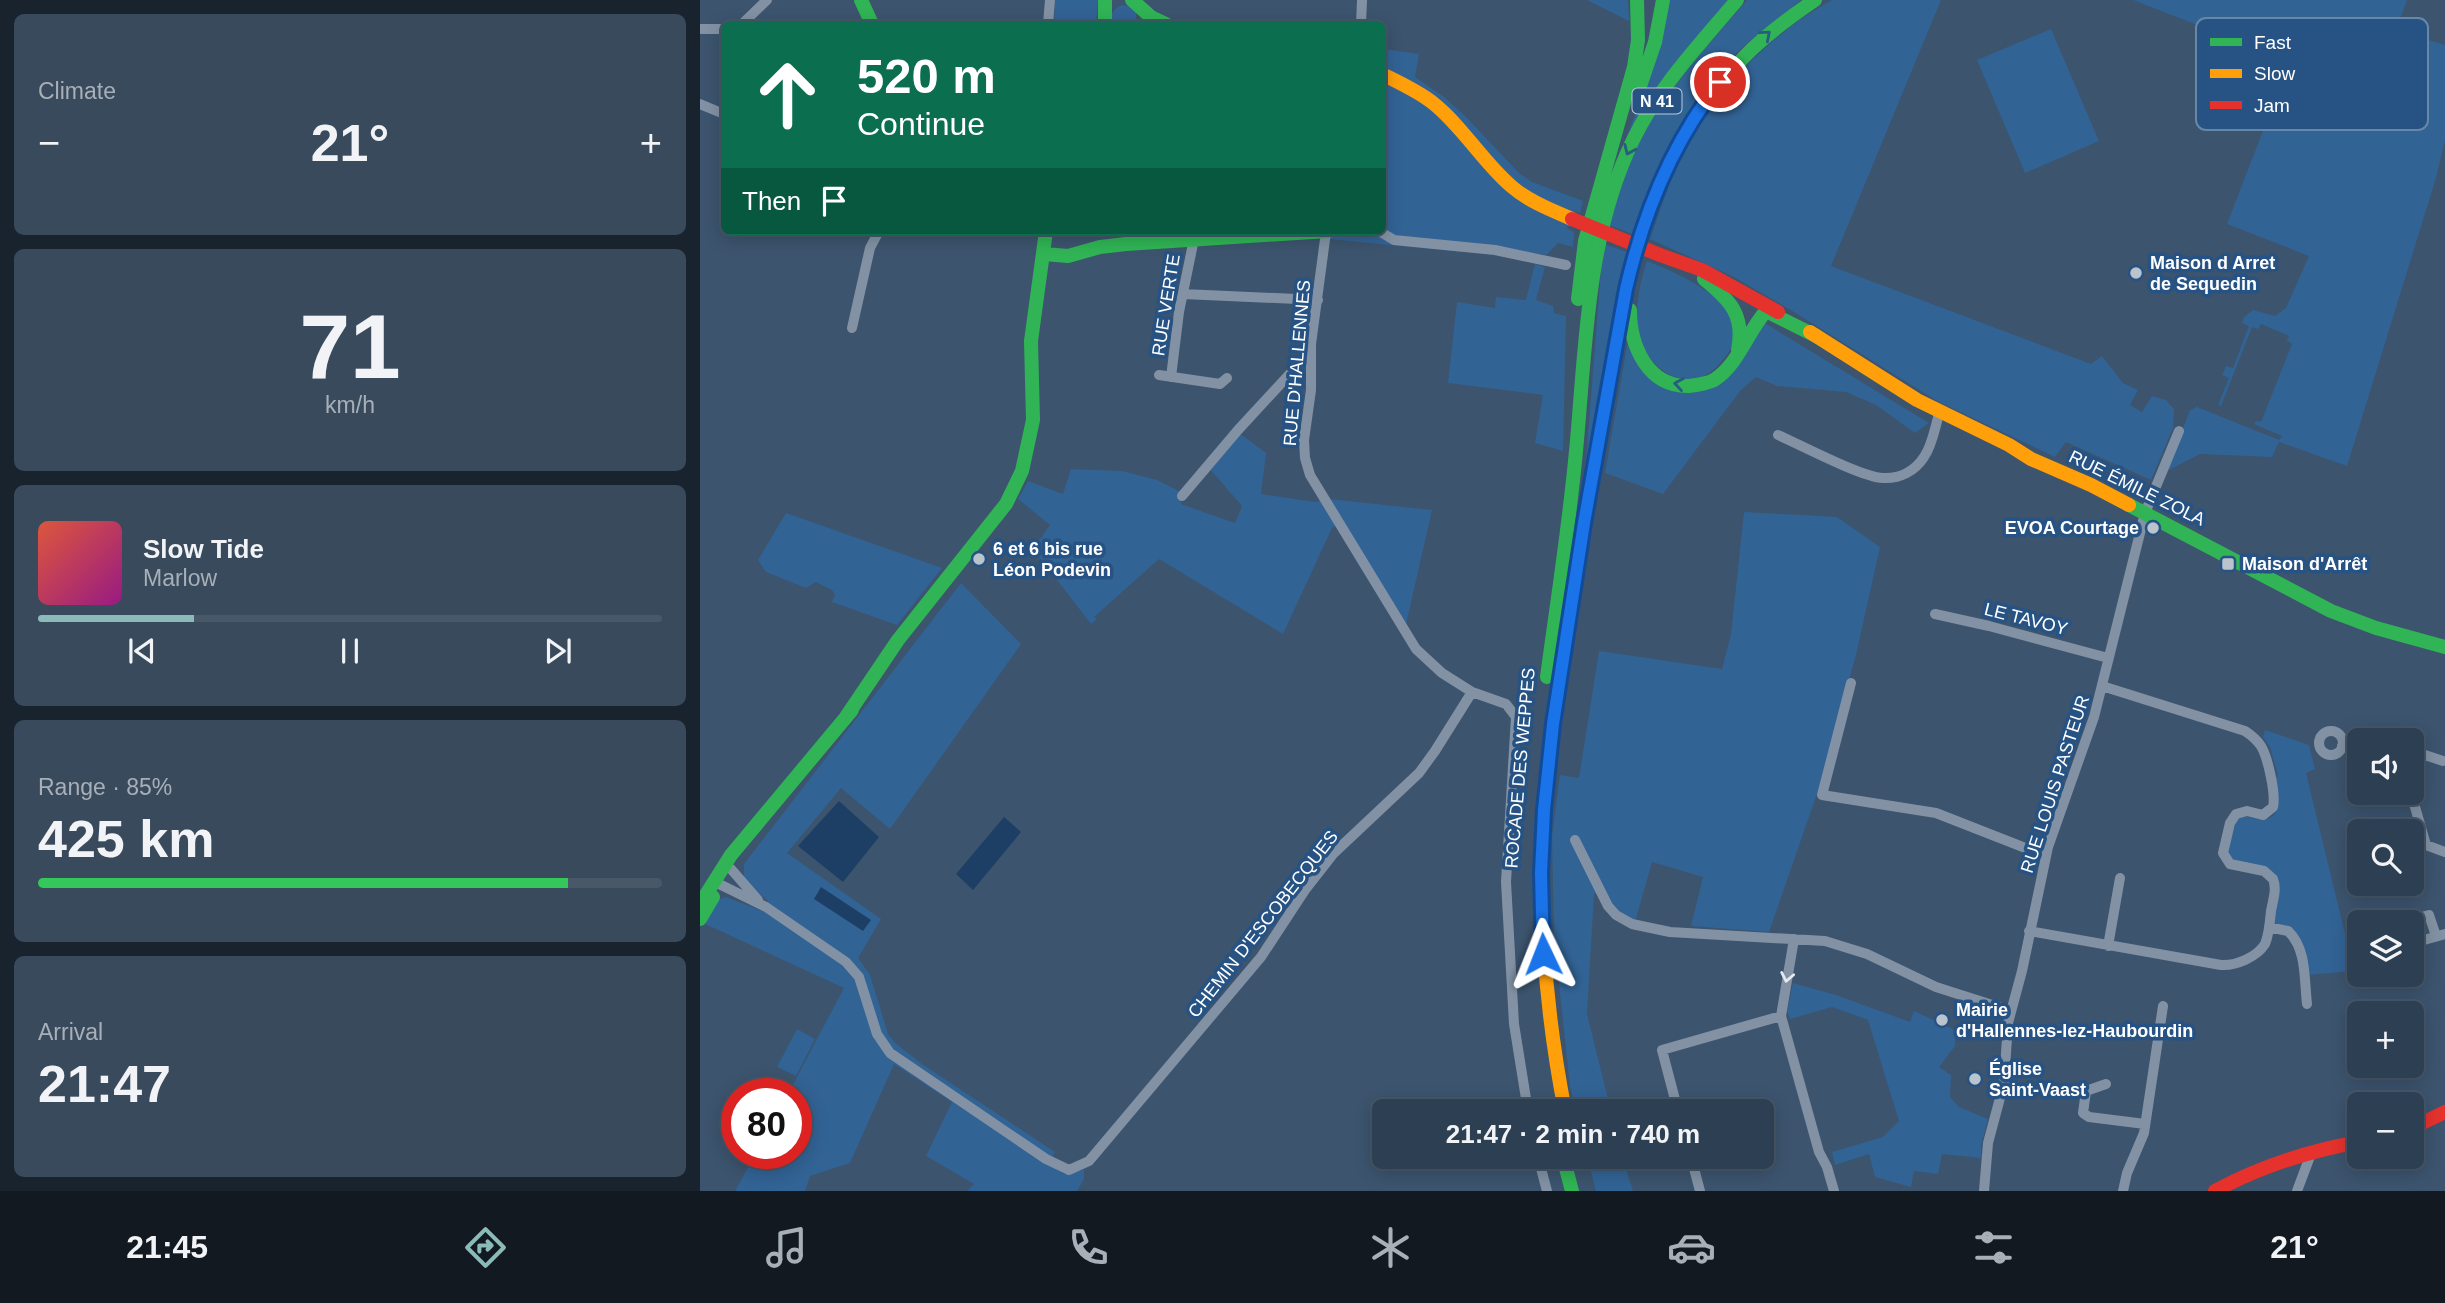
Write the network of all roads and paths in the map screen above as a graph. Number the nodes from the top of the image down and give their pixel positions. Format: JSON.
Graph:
{"nodes":[{"id":1,"x":767,"y":0,"type":"edge"},
{"id":2,"x":861,"y":0,"type":"edge"},
{"id":3,"x":1050,"y":0,"type":"edge"},
{"id":4,"x":1117,"y":0,"type":"edge"},
{"id":5,"x":1637,"y":0,"type":"edge"},
{"id":6,"x":1663,"y":0,"type":"edge"},
{"id":7,"x":1737,"y":0,"type":"edge"},
{"id":8,"x":1815,"y":0,"type":"edge"},
{"id":9,"x":1105,"y":12,"type":"edge"},
{"id":10,"x":1140,"y":12,"type":"edge"},
{"id":11,"x":745,"y":21,"type":"edge"},
{"id":12,"x":871,"y":21,"type":"edge"},
{"id":13,"x":1048,"y":21,"type":"edge"},
{"id":14,"x":1160,"y":21,"type":"edge"},
{"id":15,"x":700,"y":29,"type":"edge"},
{"id":16,"x":721,"y":29,"type":"edge"},
{"id":17,"x":1386,"y":76,"type":"edge"},
{"id":18,"x":1386,"y":81,"type":"edge"},
{"id":19,"x":1403,"y":85,"type":"junction"},
{"id":20,"x":700,"y":104,"type":"edge"},
{"id":21,"x":721,"y":113,"type":"edge"},
{"id":22,"x":1607,"y":166,"type":"junction"},
{"id":23,"x":877,"y":235,"type":"edge"},
{"id":24,"x":1046,"y":235,"type":"edge"},
{"id":25,"x":1270,"y":235,"type":"edge"},
{"id":26,"x":1327,"y":235,"type":"edge"},
{"id":27,"x":1385,"y":235,"type":"edge"},
{"id":28,"x":1642,"y":236,"type":"junction"},
{"id":29,"x":1194,"y":239,"type":"junction"},
{"id":30,"x":1044,"y":254,"type":"junction"},
{"id":31,"x":1660,"y":255,"type":"junction"},
{"id":32,"x":1566,"y":265,"type":"dead end"},
{"id":33,"x":1704,"y":279,"type":"junction"},
{"id":34,"x":1183,"y":294,"type":"junction"},
{"id":35,"x":1318,"y":300,"type":"junction"},
{"id":36,"x":1763,"y":313,"type":"junction"},
{"id":37,"x":852,"y":328,"type":"dead end"},
{"id":38,"x":1819,"y":342,"type":"junction"},
{"id":39,"x":1311,"y":351,"type":"junction"},
{"id":40,"x":1734,"y":360,"type":"junction"},
{"id":41,"x":1159,"y":375,"type":"dead end"},
{"id":42,"x":1171,"y":377,"type":"junction"},
{"id":43,"x":1227,"y":378,"type":"dead end"},
{"id":44,"x":1939,"y":415,"type":"junction"},
{"id":45,"x":2179,"y":431,"type":"dead end"},
{"id":46,"x":1778,"y":435,"type":"dead end"},
{"id":47,"x":1182,"y":496,"type":"dead end"},
{"id":48,"x":1568,"y":512,"type":"junction"},
{"id":49,"x":2145,"y":513,"type":"junction"},
{"id":50,"x":1934,"y":614,"type":"dead end"},
{"id":51,"x":2445,"y":646,"type":"edge"},
{"id":52,"x":2108,"y":658,"type":"junction"},
{"id":53,"x":1851,"y":683,"type":"dead end"},
{"id":54,"x":2102,"y":687,"type":"junction"},
{"id":55,"x":1472,"y":692,"type":"junction"},
{"id":56,"x":2342,"y":746,"type":"dead end"},
{"id":57,"x":2347,"y":747,"type":"edge"},
{"id":58,"x":2424,"y":756,"type":"edge"},
{"id":59,"x":2443,"y":761,"type":"dead end"},
{"id":60,"x":2415,"y":805,"type":"edge"},
{"id":61,"x":1575,"y":839,"type":"dead end"},
{"id":62,"x":2426,"y":845,"type":"joint"},
{"id":63,"x":2445,"y":852,"type":"edge"},
{"id":64,"x":2046,"y":856,"type":"junction"},
{"id":65,"x":728,"y":867,"type":"junction"},
{"id":66,"x":2120,"y":878,"type":"dead end"},
{"id":67,"x":717,"y":884,"type":"junction"},
{"id":68,"x":700,"y":904,"type":"edge"},
{"id":69,"x":766,"y":907,"type":"junction"},
{"id":70,"x":2424,"y":916,"type":"edge"},
{"id":71,"x":700,"y":919,"type":"edge"},
{"id":72,"x":2269,"y":927,"type":"junction"},
{"id":73,"x":2029,"y":932,"type":"junction"},
{"id":74,"x":2440,"y":935,"type":"edge"},
{"id":75,"x":1794,"y":939,"type":"junction"},
{"id":76,"x":2108,"y":946,"type":"junction"},
{"id":77,"x":2307,"y":1004,"type":"dead end"},
{"id":78,"x":2163,"y":1006,"type":"dead end"},
{"id":79,"x":2011,"y":1011,"type":"junction"},
{"id":80,"x":1781,"y":1016,"type":"junction"},
{"id":81,"x":2106,"y":1084,"type":"dead end"},
{"id":82,"x":1526,"y":1099,"type":"edge"},
{"id":83,"x":1551,"y":1099,"type":"edge"},
{"id":84,"x":1563,"y":1099,"type":"edge"},
{"id":85,"x":1675,"y":1099,"type":"edge"},
{"id":86,"x":2445,"y":1112,"type":"edge"},
{"id":87,"x":2424,"y":1122,"type":"edge"},
{"id":88,"x":2145,"y":1124,"type":"junction"},
{"id":89,"x":2347,"y":1144,"type":"edge"},
{"id":90,"x":2312,"y":1151,"type":"junction"},
{"id":91,"x":1541,"y":1169,"type":"edge"},
{"id":92,"x":1566,"y":1169,"type":"edge"},
{"id":93,"x":1578,"y":1169,"type":"edge"},
{"id":94,"x":1694,"y":1169,"type":"edge"},
{"id":95,"x":1547,"y":1191,"type":"edge"},
{"id":96,"x":1572,"y":1191,"type":"edge"},
{"id":97,"x":1584,"y":1191,"type":"edge"},
{"id":98,"x":1700,"y":1191,"type":"edge"},
{"id":99,"x":1834,"y":1191,"type":"edge"},
{"id":100,"x":1984,"y":1191,"type":"edge"},
{"id":101,"x":2123,"y":1191,"type":"edge"},
{"id":102,"x":2215,"y":1191,"type":"edge"},
{"id":103,"x":2297,"y":1191,"type":"edge"}],
"edges":[{"from":1,"to":11,"type":"street"},
{"from":2,"to":12,"type":"main road"},
{"from":3,"to":13,"type":"street"},
{"from":4,"to":9,"type":"main road"},
{"from":5,"to":22,"type":"main road"},
{"from":6,"to":22,"type":"main road"},
{"from":7,"to":48,"type":"main road","number":"N 41","one_way":true},
{"from":28,"to":8,"type":"main road","number":"N 41","one_way":true},
{"from":10,"to":14,"type":"main road"},
{"from":15,"to":16,"type":"street"},
{"from":17,"to":19,"type":"main road"},
{"from":18,"to":19,"type":"main road"},
{"from":19,"to":31,"type":"main road","bridge":true},
{"from":20,"to":21,"type":"street"},
{"from":22,"to":48,"type":"main road"},
{"from":23,"to":37,"type":"street"},
{"from":24,"to":30,"type":"main road"},
{"from":25,"to":29,"type":"main road"},
{"from":26,"to":35,"type":"street","name":"RUE D'HALLENNES"},
{"from":27,"to":32,"type":"street"},
{"from":40,"to":28,"type":"main road","one_way":true},
{"from":28,"to":84,"type":"main road","name":"ROCADE DES WEPPES","number":"N 41"},
{"from":29,"to":30,"type":"main road"},
{"from":29,"to":34,"type":"street","name":"RUE VERTE"},
{"from":30,"to":65,"type":"main road"},
{"from":31,"to":33,"type":"main road"},
{"from":31,"to":38,"type":"main road"},
{"from":33,"to":36,"type":"main road"},
{"from":33,"to":40,"type":"main road"},
{"from":34,"to":35,"type":"street"},
{"from":34,"to":42,"type":"street","name":"RUE VERTE"},
{"from":35,"to":39,"type":"street","name":"RUE D'HALLENNES"},
{"from":36,"to":38,"type":"main road"},
{"from":36,"to":40,"type":"main road"},
{"from":38,"to":44,"type":"main road"},
{"from":39,"to":47,"type":"street"},
{"from":39,"to":55,"type":"street","name":"RUE D'HALLENNES"},
{"from":41,"to":42,"type":"street","name":"RUE VERTE"},
{"from":42,"to":43,"type":"street","name":"RUE VERTE"},
{"from":44,"to":46,"type":"street"},
{"from":44,"to":49,"type":"main road","name":"RUE ÉMILE ZOLA"},
{"from":45,"to":49,"type":"street","name":"RUE LOUIS PASTEUR"},
{"from":48,"to":83,"type":"main road","name":"ROCADE DES WEPPES","number":"N 41"},
{"from":49,"to":51,"type":"main road","name":"RUE ÉMILE ZOLA"},
{"from":49,"to":52,"type":"street","name":"RUE LOUIS PASTEUR"},
{"from":50,"to":52,"type":"street","name":"LE TAVOY"},
{"from":52,"to":54,"type":"street","name":"RUE LOUIS PASTEUR"},
{"from":53,"to":64,"type":"street"},
{"from":54,"to":64,"type":"street","name":"RUE LOUIS PASTEUR"},
{"from":54,"to":72,"type":"street"},
{"from":55,"to":69,"type":"street","name":"CHEMIN D'ESCOBECQUES"},
{"from":55,"to":82,"type":"street"},
{"from":56,"to":57,"type":"street"},
{"from":58,"to":59,"type":"street"},
{"from":60,"to":62,"type":"street"},
{"from":61,"to":75,"type":"street"},
{"from":62,"to":63,"type":"street"},
{"from":64,"to":73,"type":"street","name":"RUE LOUIS PASTEUR"},
{"from":65,"to":67,"type":"main road"},
{"from":65,"to":69,"type":"street"},
{"from":66,"to":76,"type":"street"},
{"from":67,"to":68,"type":"main road"},
{"from":67,"to":69,"type":"street"},
{"from":67,"to":71,"type":"main road"},
{"from":70,"to":74,"type":"street"},
{"from":72,"to":76,"type":"street"},
{"from":72,"to":77,"type":"street"},
{"from":73,"to":76,"type":"street"},
{"from":73,"to":79,"type":"street","name":"RUE LOUIS PASTEUR"},
{"from":75,"to":79,"type":"street"},
{"from":75,"to":80,"type":"street","one_way":true},
{"from":78,"to":88,"type":"street"},
{"from":79,"to":100,"type":"street","name":"RUE LOUIS PASTEUR"},
{"from":80,"to":85,"type":"street"},
{"from":80,"to":99,"type":"street"},
{"from":81,"to":88,"type":"street"},
{"from":86,"to":87,"type":"main road"},
{"from":88,"to":101,"type":"street"},
{"from":89,"to":90,"type":"main road"},
{"from":90,"to":102,"type":"main road"},
{"from":90,"to":103,"type":"street"},
{"from":91,"to":95,"type":"street"},
{"from":92,"to":96,"type":"main road"},
{"from":93,"to":97,"type":"main road"},
{"from":94,"to":98,"type":"street"}]}
